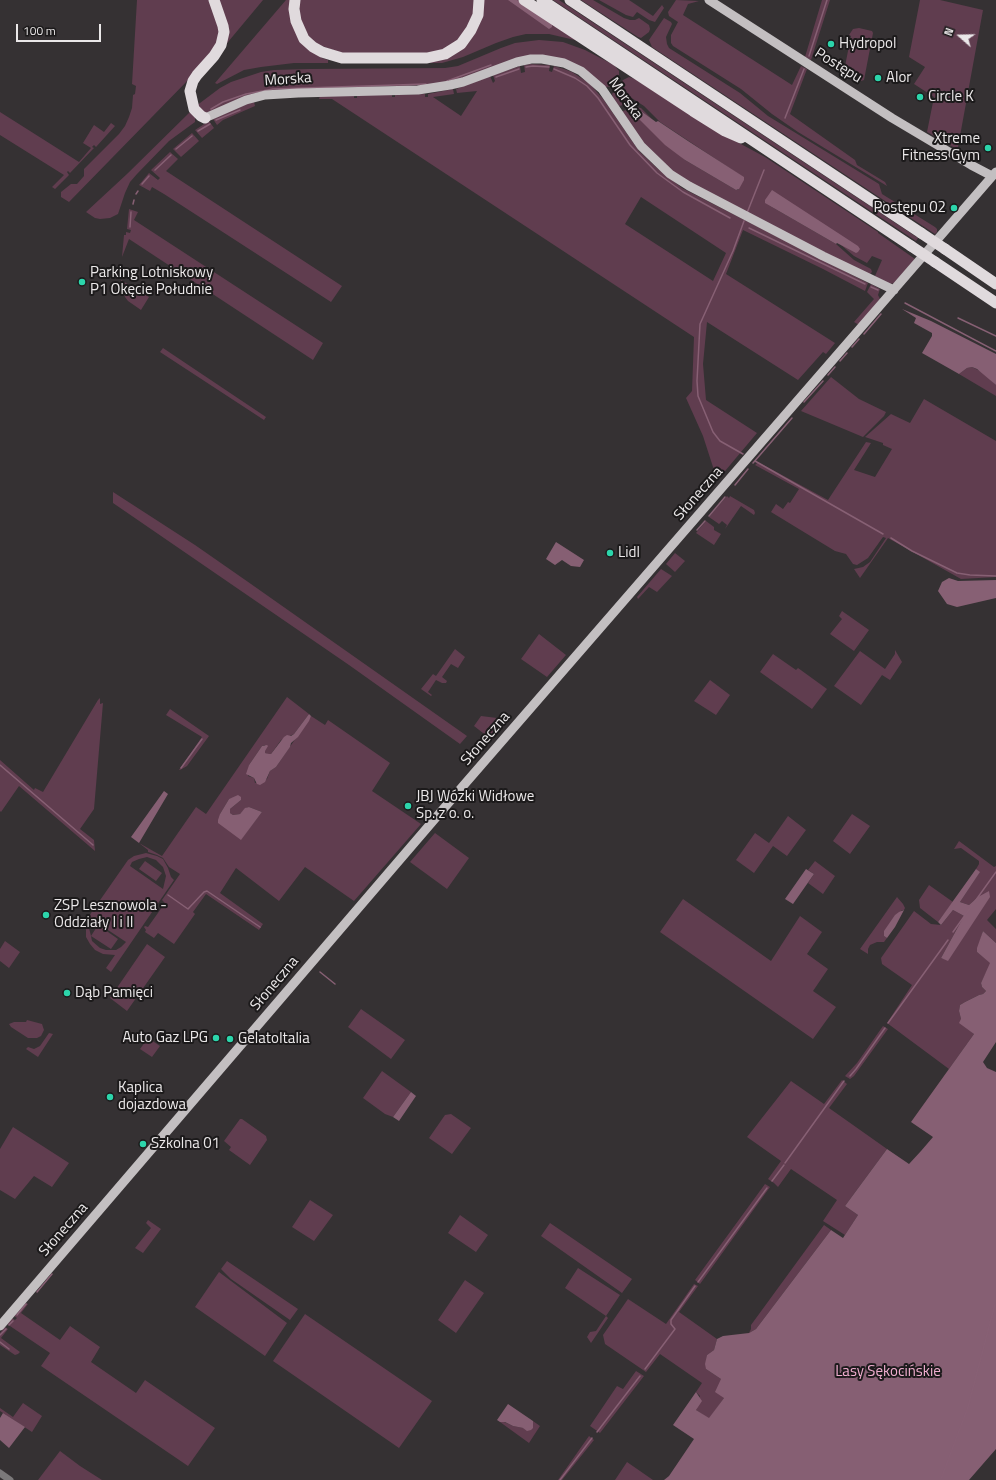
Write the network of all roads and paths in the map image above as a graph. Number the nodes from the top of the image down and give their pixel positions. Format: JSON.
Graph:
{"nodes":[{"id":1,"x":214,"y":0,"type":"edge"},
{"id":2,"x":295,"y":0,"type":"edge"},
{"id":3,"x":479,"y":0,"type":"edge"},
{"id":4,"x":524,"y":0,"type":"edge"},
{"id":5,"x":542,"y":0,"type":"edge"},
{"id":6,"x":570,"y":0,"type":"edge"},
{"id":7,"x":709,"y":0,"type":"edge"},
{"id":8,"x":205,"y":118,"type":"joint"},
{"id":9,"x":762,"y":146,"type":"junction"},
{"id":10,"x":995,"y":176,"type":"edge"},
{"id":11,"x":996,"y":284,"type":"edge"},
{"id":12,"x":894,"y":290,"type":"junction"},
{"id":13,"x":996,"y":303,"type":"edge"},
{"id":14,"x":0,"y":1326,"type":"edge"},
{"id":15,"x":0,"y":1473,"type":"edge"},
{"id":16,"x":10,"y":1480,"type":"edge"}],
"edges":[{"from":1,"to":8,"type":"highway"},
{"from":2,"to":3,"type":"highway"},
{"from":4,"to":9,"type":"highway"},
{"from":5,"to":9,"type":"highway"},
{"from":6,"to":11,"type":"highway","bridge":true},
{"from":7,"to":10,"type":"main road","name":"Postępu"},
{"from":8,"to":12,"type":"main road","name":"Morska"},
{"from":9,"to":13,"type":"highway","bridge":true},
{"from":10,"to":12,"type":"main road","name":"Słoneczna"},
{"from":12,"to":14,"type":"main road","name":"Słoneczna"},
{"from":15,"to":16,"type":"street"}]}
